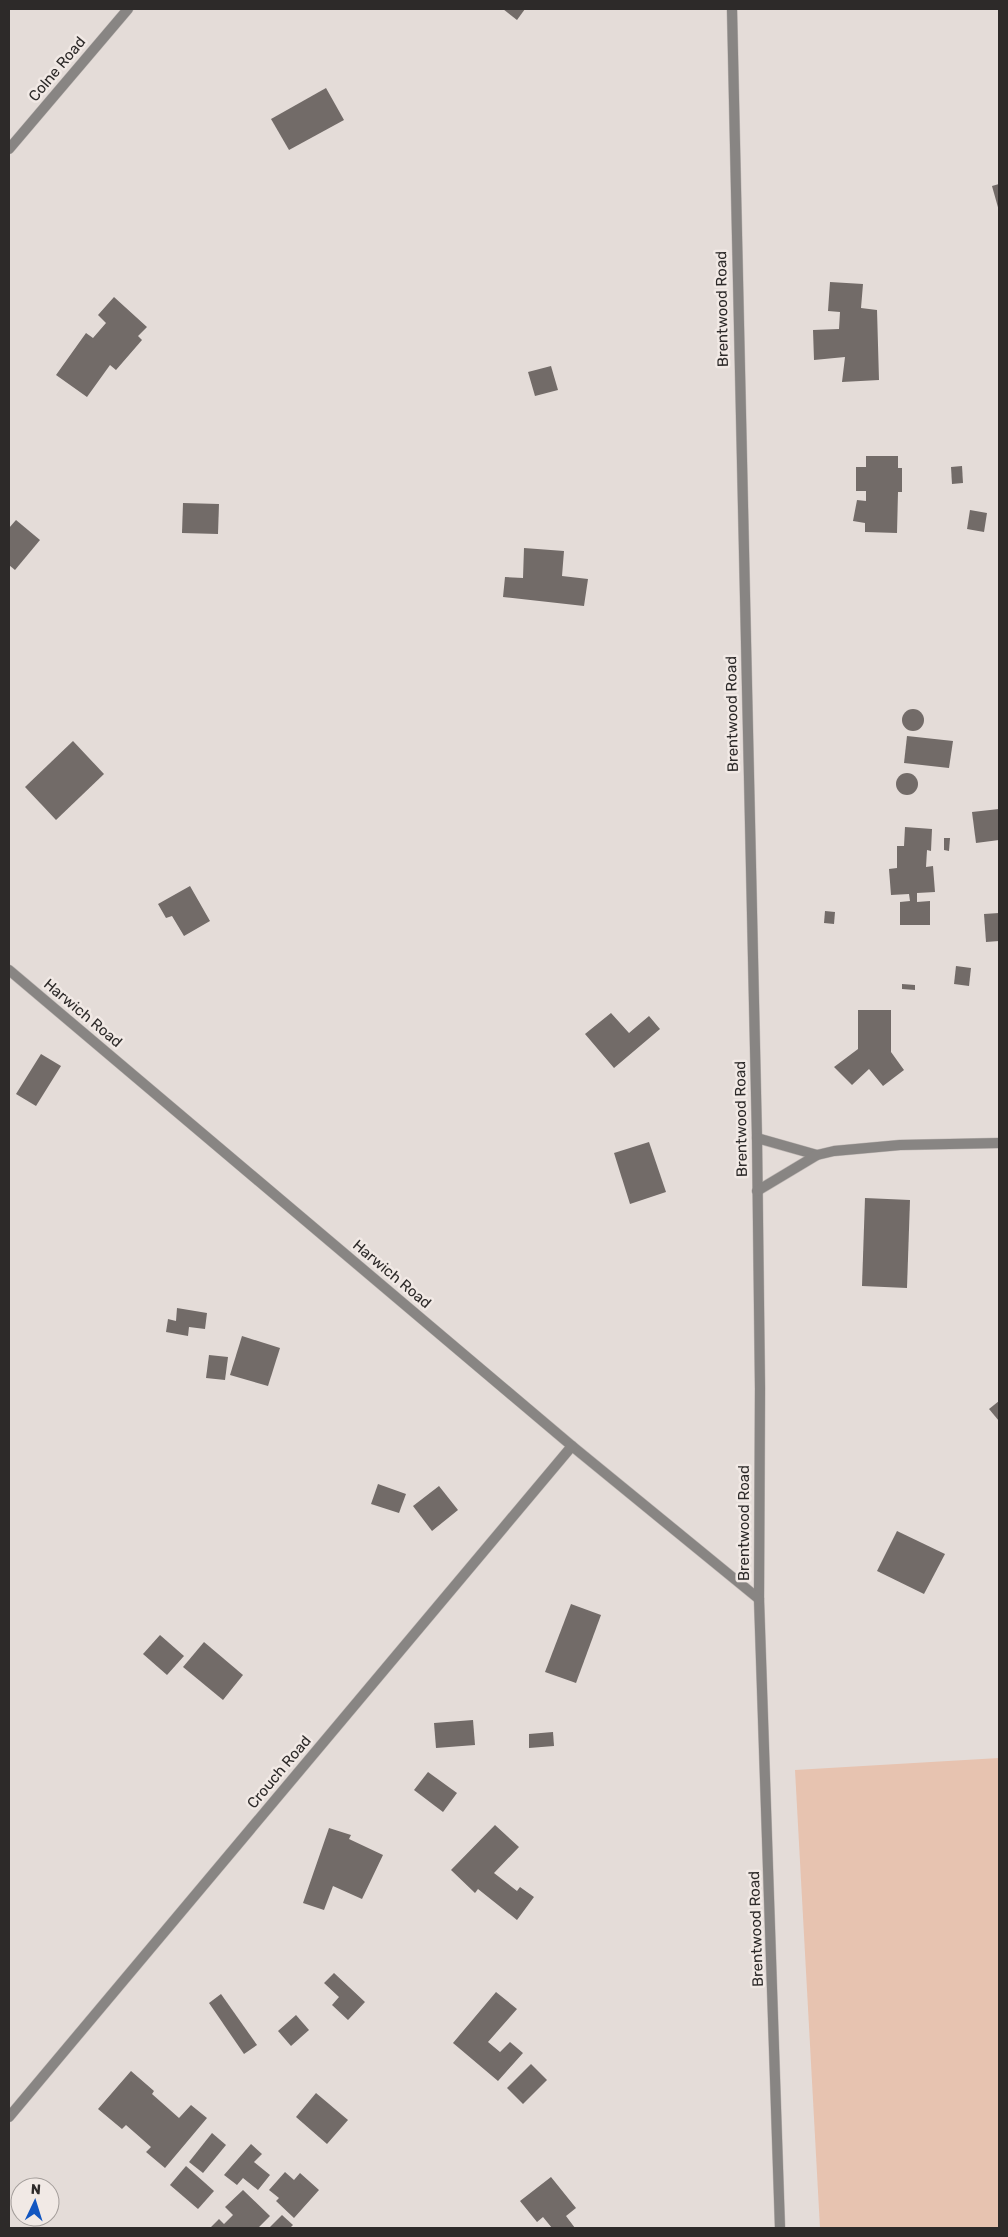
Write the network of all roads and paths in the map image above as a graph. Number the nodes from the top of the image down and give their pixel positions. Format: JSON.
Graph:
{"nodes":[{"id":1,"x":128,"y":9,"type":"edge"},
{"id":2,"x":732,"y":9,"type":"edge"},
{"id":3,"x":9,"y":149,"type":"edge"},
{"id":4,"x":9,"y":970,"type":"edge"},
{"id":5,"x":757,"y":1138,"type":"junction"},
{"id":6,"x":999,"y":1143,"type":"edge"},
{"id":7,"x":817,"y":1155,"type":"junction"},
{"id":8,"x":757,"y":1190,"type":"junction"},
{"id":9,"x":572,"y":1446,"type":"junction"},
{"id":10,"x":759,"y":1599,"type":"junction"},
{"id":11,"x":9,"y":2116,"type":"edge"},
{"id":12,"x":780,"y":2228,"type":"edge"}],
"edges":[{"from":1,"to":3,"type":"street","name":"Colne Road"},
{"from":2,"to":5,"type":"street","name":"Brentwood Road"},
{"from":4,"to":9,"type":"street","name":"Harwich Road"},
{"from":5,"to":7,"type":"street"},
{"from":5,"to":8,"type":"street","name":"Brentwood Road"},
{"from":6,"to":7,"type":"street"},
{"from":7,"to":8,"type":"street"},
{"from":8,"to":10,"type":"street","name":"Brentwood Road"},
{"from":9,"to":10,"type":"street","name":"Harwich Road"},
{"from":9,"to":11,"type":"street","name":"Crouch Road"},
{"from":10,"to":12,"type":"street","name":"Brentwood Road"}]}
